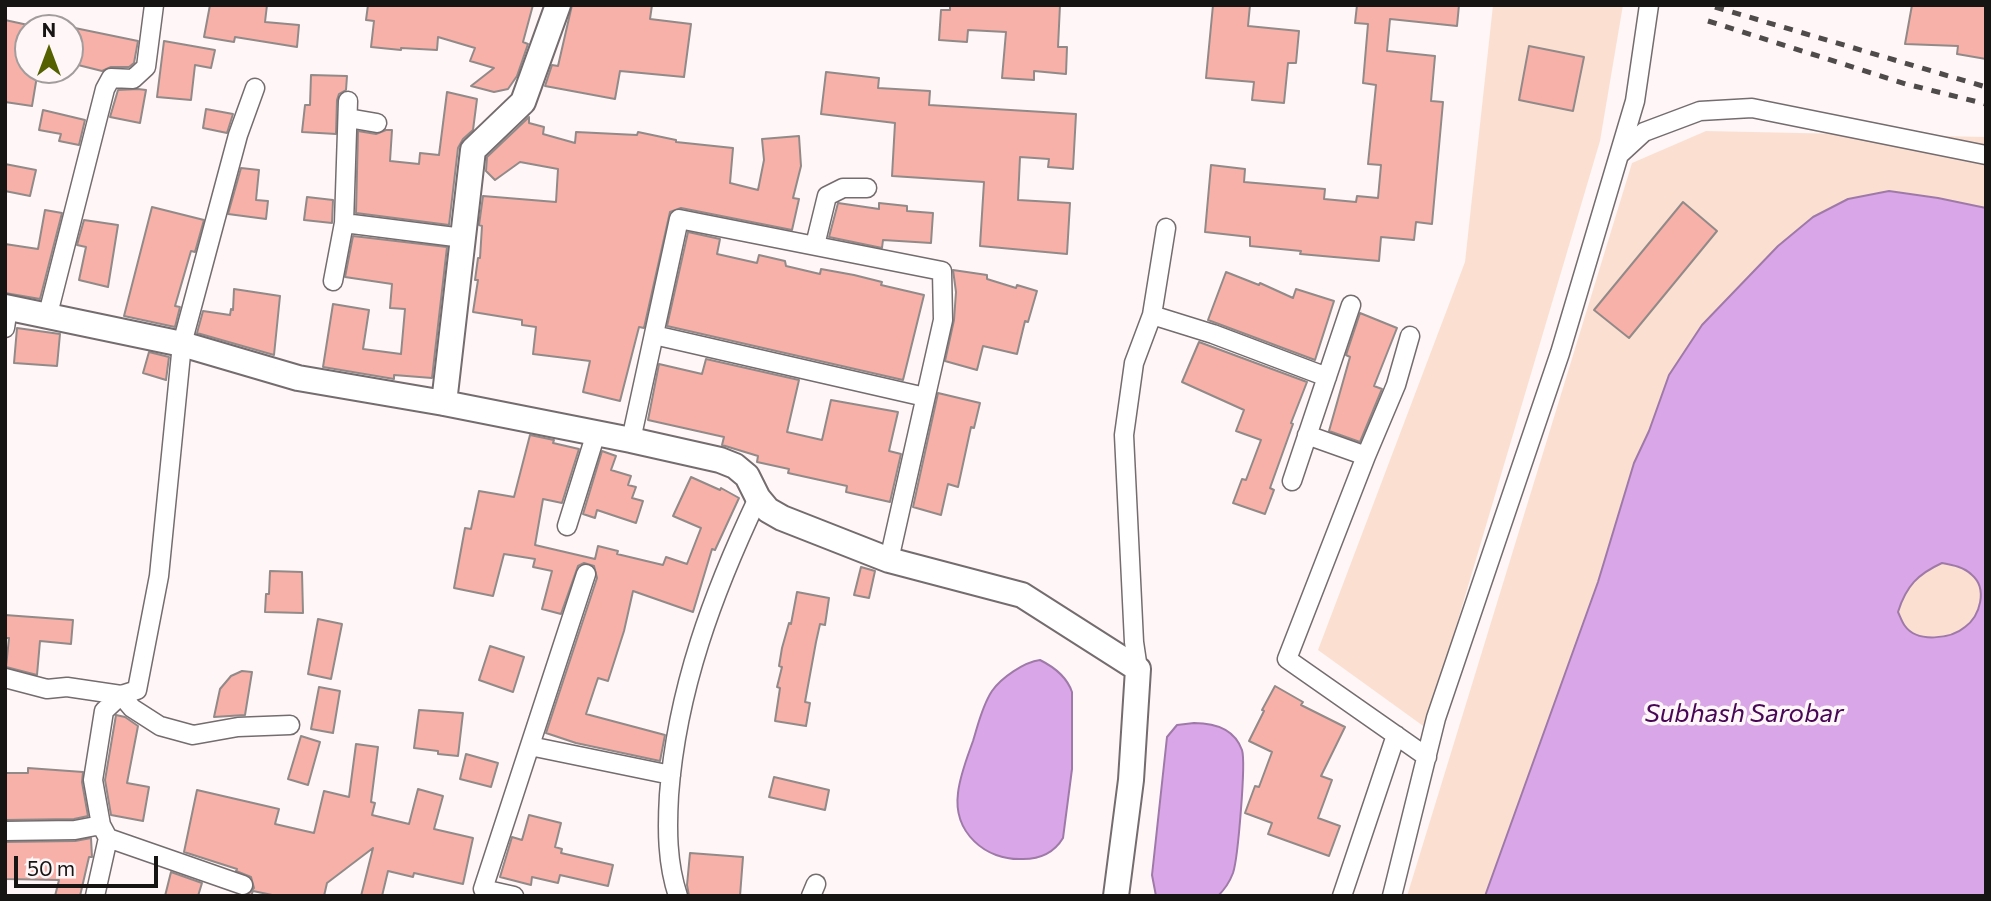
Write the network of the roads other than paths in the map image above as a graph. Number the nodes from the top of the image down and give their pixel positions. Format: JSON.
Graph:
{"nodes":[{"id":1,"x":154,"y":5,"type":"edge"},
{"id":2,"x":558,"y":5,"type":"edge"},
{"id":3,"x":1649,"y":5,"type":"edge"},
{"id":4,"x":254,"y":88,"type":"dead end"},
{"id":5,"x":377,"y":123,"type":"dead end"},
{"id":6,"x":1619,"y":155,"type":"junction"},
{"id":7,"x":1986,"y":155,"type":"edge"},
{"id":8,"x":867,"y":188,"type":"dead end"},
{"id":9,"x":344,"y":223,"type":"junction"},
{"id":10,"x":1166,"y":228,"type":"dead end"},
{"id":11,"x":463,"y":238,"type":"junction"},
{"id":12,"x":815,"y":245,"type":"junction"},
{"id":13,"x":333,"y":281,"type":"dead end"},
{"id":14,"x":1351,"y":305,"type":"dead end"},
{"id":15,"x":6,"y":314,"type":"edge"},
{"id":16,"x":48,"y":314,"type":"junction"},
{"id":17,"x":1152,"y":315,"type":"junction"},
{"id":18,"x":654,"y":335,"type":"junction"},
{"id":19,"x":1410,"y":336,"type":"dead end"},
{"id":20,"x":182,"y":344,"type":"junction"},
{"id":21,"x":1327,"y":376,"type":"junction"},
{"id":22,"x":925,"y":397,"type":"junction"},
{"id":23,"x":444,"y":403,"type":"junction"},
{"id":24,"x":596,"y":433,"type":"junction"},
{"id":25,"x":1307,"y":435,"type":"junction"},
{"id":26,"x":631,"y":440,"type":"junction"},
{"id":27,"x":1366,"y":456,"type":"junction"},
{"id":28,"x":1292,"y":481,"type":"dead end"},
{"id":29,"x":758,"y":498,"type":"junction"},
{"id":30,"x":567,"y":526,"type":"dead end"},
{"id":31,"x":889,"y":560,"type":"junction"},
{"id":32,"x":586,"y":574,"type":"dead end"},
{"id":33,"x":1138,"y":669,"type":"junction"},
{"id":34,"x":5,"y":678,"type":"edge"},
{"id":35,"x":121,"y":695,"type":"junction"},
{"id":36,"x":290,"y":725,"type":"dead end"},
{"id":37,"x":1396,"y":735,"type":"junction"},
{"id":38,"x":530,"y":747,"type":"junction"},
{"id":39,"x":1427,"y":757,"type":"junction"},
{"id":40,"x":671,"y":775,"type":"junction"},
{"id":41,"x":5,"y":831,"type":"edge"},
{"id":42,"x":105,"y":831,"type":"junction"},
{"id":43,"x":243,"y":885,"type":"dead end"},
{"id":44,"x":94,"y":896,"type":"edge"},
{"id":45,"x":514,"y":896,"type":"edge"},
{"id":46,"x":678,"y":896,"type":"edge"},
{"id":47,"x":1116,"y":896,"type":"edge"},
{"id":48,"x":1342,"y":896,"type":"edge"},
{"id":49,"x":1392,"y":896,"type":"edge"}],
"edges":[{"from":1,"to":16,"type":"street"},
{"from":2,"to":11,"type":"street"},
{"from":3,"to":6,"type":"street"},
{"from":4,"to":20,"type":"street"},
{"from":5,"to":9,"type":"street"},
{"from":6,"to":7,"type":"street"},
{"from":6,"to":39,"type":"street"},
{"from":8,"to":12,"type":"street"},
{"from":9,"to":11,"type":"street"},
{"from":9,"to":13,"type":"street"},
{"from":10,"to":17,"type":"street"},
{"from":11,"to":23,"type":"street"},
{"from":12,"to":18,"type":"street"},
{"from":12,"to":22,"type":"street"},
{"from":14,"to":21,"type":"street"},
{"from":15,"to":16,"type":"street"},
{"from":16,"to":20,"type":"street"},
{"from":17,"to":21,"type":"street"},
{"from":17,"to":33,"type":"street"},
{"from":18,"to":22,"type":"street"},
{"from":18,"to":26,"type":"street"},
{"from":19,"to":27,"type":"street"},
{"from":20,"to":23,"type":"street"},
{"from":20,"to":35,"type":"street"},
{"from":21,"to":25,"type":"street"},
{"from":22,"to":31,"type":"street"},
{"from":23,"to":24,"type":"street"},
{"from":24,"to":26,"type":"street"},
{"from":24,"to":30,"type":"street"},
{"from":25,"to":27,"type":"street"},
{"from":25,"to":28,"type":"street"},
{"from":26,"to":29,"type":"street"},
{"from":27,"to":37,"type":"street"},
{"from":29,"to":31,"type":"street"},
{"from":29,"to":40,"type":"street"},
{"from":31,"to":33,"type":"street"},
{"from":32,"to":38,"type":"street"},
{"from":33,"to":47,"type":"street"},
{"from":34,"to":35,"type":"street"},
{"from":35,"to":36,"type":"street"},
{"from":35,"to":42,"type":"street"},
{"from":37,"to":39,"type":"street"},
{"from":37,"to":48,"type":"street"},
{"from":38,"to":40,"type":"street"},
{"from":38,"to":45,"type":"street"},
{"from":39,"to":49,"type":"street"},
{"from":40,"to":46,"type":"street"},
{"from":41,"to":42,"type":"street"},
{"from":42,"to":43,"type":"street"},
{"from":42,"to":44,"type":"street"}]}
